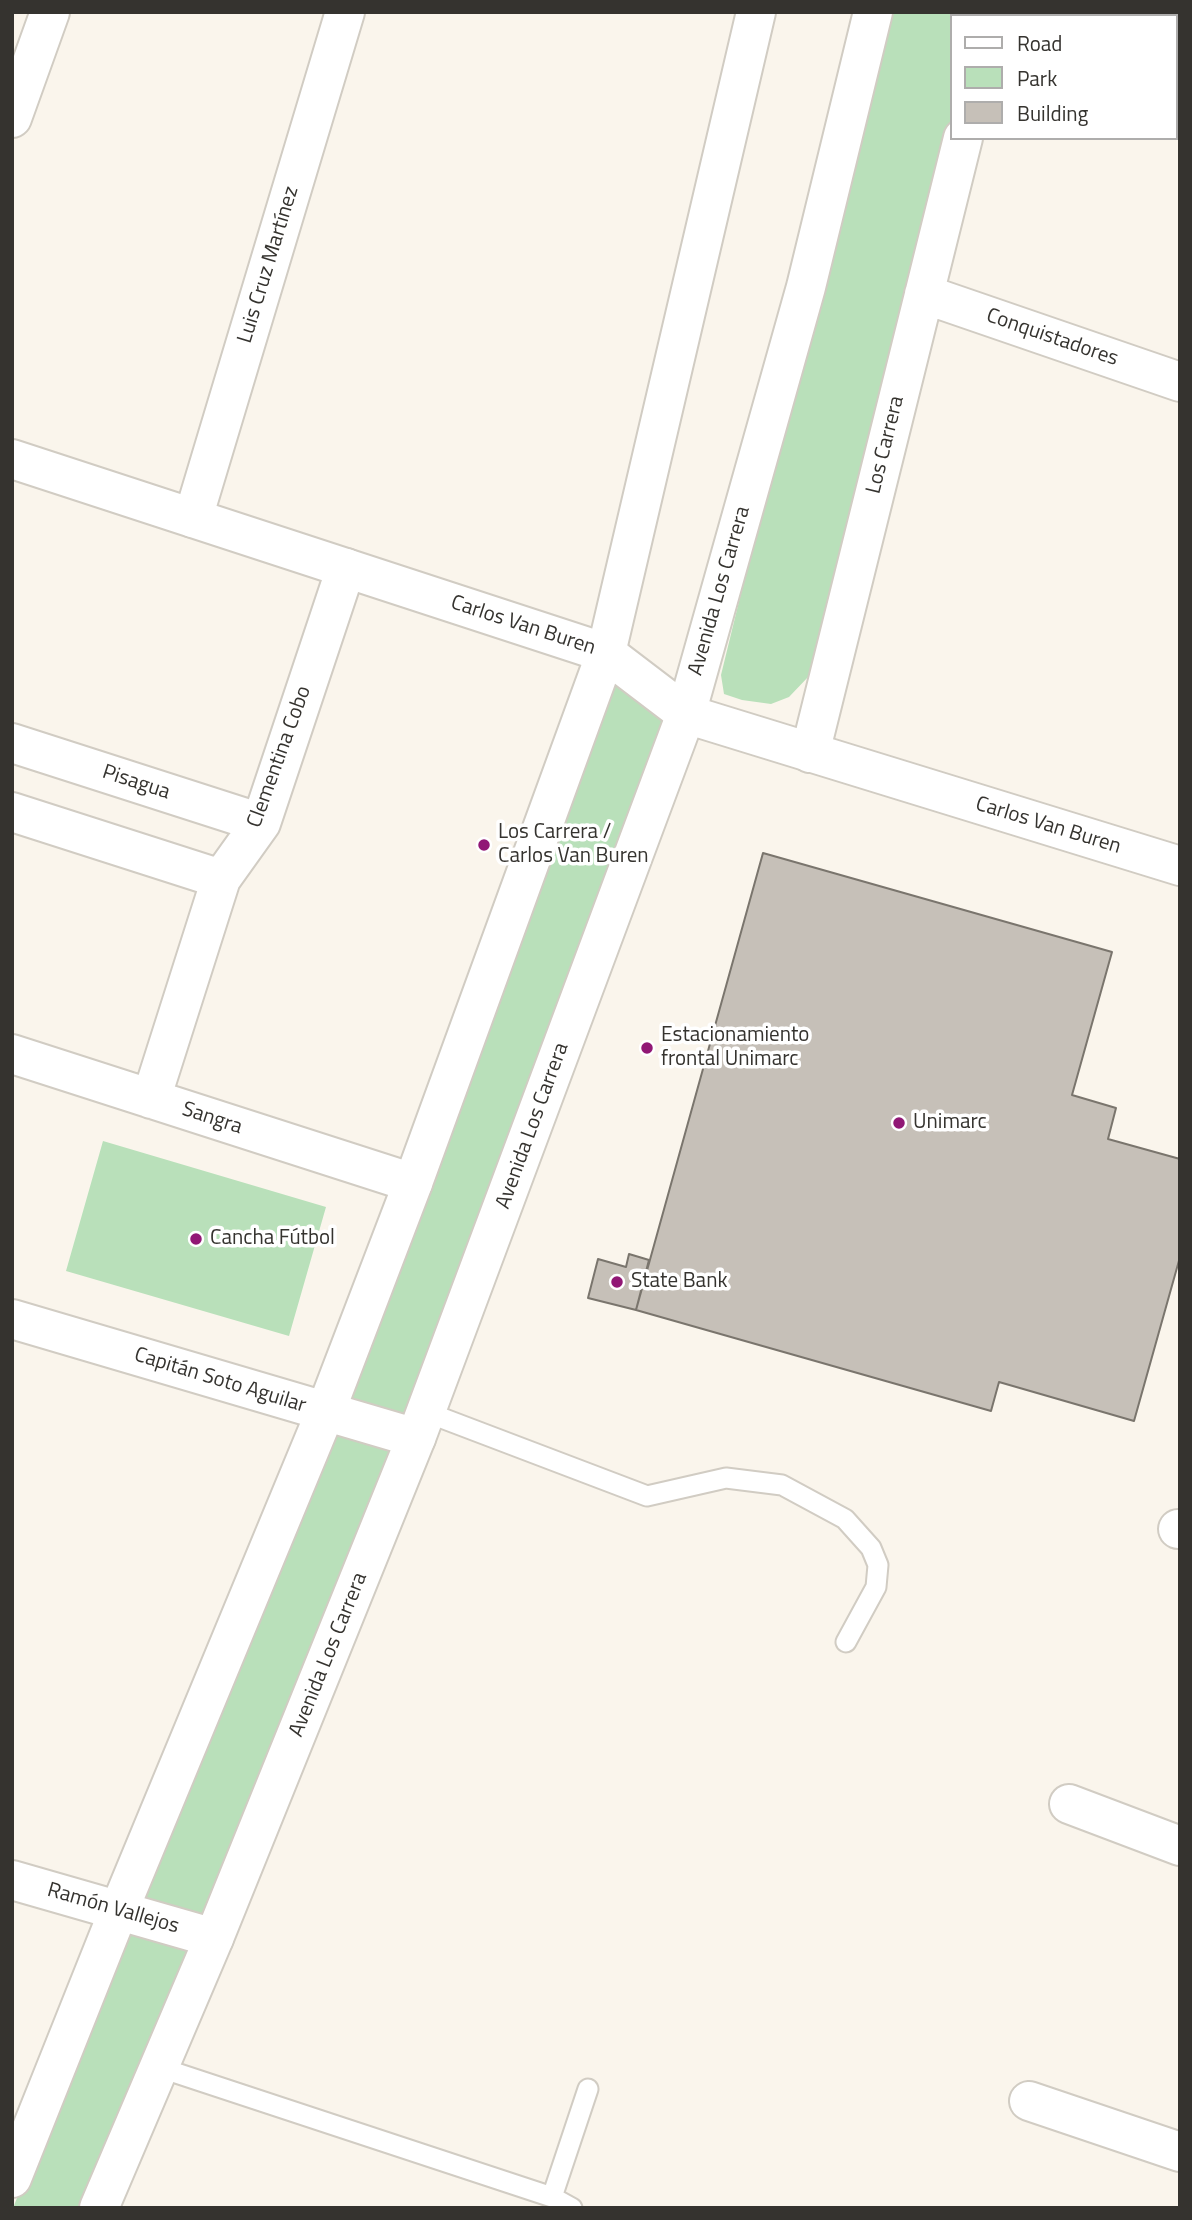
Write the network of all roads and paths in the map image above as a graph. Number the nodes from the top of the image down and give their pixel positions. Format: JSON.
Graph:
{"nodes":[{"id":1,"x":50,"y":12,"type":"edge"},
{"id":2,"x":345,"y":12,"type":"edge"},
{"id":3,"x":756,"y":12,"type":"edge"},
{"id":4,"x":873,"y":12,"type":"edge"},
{"id":5,"x":12,"y":118,"type":"edge"},
{"id":6,"x":962,"y":140,"type":"edge"},
{"id":7,"x":924,"y":293,"type":"junction"},
{"id":8,"x":1180,"y":382,"type":"edge"},
{"id":9,"x":12,"y":459,"type":"edge"},
{"id":10,"x":193,"y":518,"type":"junction"},
{"id":11,"x":346,"y":568,"type":"junction"},
{"id":12,"x":606,"y":653,"type":"junction"},
{"id":13,"x":686,"y":714,"type":"junction"},
{"id":14,"x":12,"y":743,"type":"edge"},
{"id":15,"x":810,"y":752,"type":"junction"},
{"id":16,"x":12,"y":812,"type":"edge"},
{"id":17,"x":261,"y":823,"type":"junction"},
{"id":18,"x":1180,"y":866,"type":"edge"},
{"id":19,"x":221,"y":879,"type":"junction"},
{"id":20,"x":12,"y":1054,"type":"edge"},
{"id":21,"x":150,"y":1099,"type":"junction"},
{"id":22,"x":413,"y":1183,"type":"junction"},
{"id":23,"x":16,"y":1311,"type":"edge"},
{"id":24,"x":325,"y":1413,"type":"junction"},
{"id":25,"x":421,"y":1425,"type":"junction"},
{"id":26,"x":846,"y":1642,"type":"dead end"},
{"id":27,"x":1069,"y":1804,"type":"dead end"},
{"id":28,"x":1180,"y":1846,"type":"edge"},
{"id":29,"x":12,"y":1880,"type":"edge"},
{"id":30,"x":119,"y":1910,"type":"junction"},
{"id":31,"x":214,"y":1938,"type":"junction"},
{"id":32,"x":158,"y":2067,"type":"junction"},
{"id":33,"x":588,"y":2090,"type":"dead end"},
{"id":34,"x":1029,"y":2101,"type":"dead end"},
{"id":35,"x":1180,"y":2152,"type":"edge"},
{"id":36,"x":12,"y":2178,"type":"edge"},
{"id":37,"x":552,"y":2197,"type":"junction"},
{"id":38,"x":99,"y":2208,"type":"edge"},
{"id":39,"x":572,"y":2208,"type":"edge"}],
"edges":[{"from":1,"to":5,"type":"street"},
{"from":2,"to":10,"type":"street","name":"Luis Cruz Martínez"},
{"from":3,"to":12,"type":"street"},
{"from":4,"to":13,"type":"street","name":"Avenida Los Carrera"},
{"from":6,"to":7,"type":"street","name":"Los Carrera"},
{"from":7,"to":8,"type":"street","name":"Conquistadores"},
{"from":7,"to":15,"type":"street","name":"Los Carrera"},
{"from":9,"to":10,"type":"street","name":"Carlos Van Buren"},
{"from":10,"to":11,"type":"street","name":"Carlos Van Buren"},
{"from":11,"to":12,"type":"street","name":"Carlos Van Buren"},
{"from":11,"to":17,"type":"street","name":"Clementina Cobo"},
{"from":12,"to":13,"type":"street","name":"Carlos Van Buren"},
{"from":12,"to":22,"type":"street"},
{"from":13,"to":15,"type":"street","name":"Carlos Van Buren"},
{"from":13,"to":25,"type":"street","name":"Avenida Los Carrera"},
{"from":14,"to":17,"type":"street","name":"Pisagua"},
{"from":15,"to":18,"type":"street","name":"Carlos Van Buren"},
{"from":16,"to":19,"type":"street"},
{"from":17,"to":19,"type":"street","name":"Clementina Cobo"},
{"from":19,"to":21,"type":"street","name":"Clementina Cobo"},
{"from":20,"to":21,"type":"street","name":"Sangra"},
{"from":21,"to":22,"type":"street","name":"Sangra"},
{"from":22,"to":24,"type":"street"},
{"from":23,"to":24,"type":"street","name":"Capitán Soto Aguilar"},
{"from":24,"to":25,"type":"street","name":"Capitán Soto Aguilar"},
{"from":24,"to":30,"type":"street"},
{"from":25,"to":26,"type":"lane"},
{"from":25,"to":31,"type":"street","name":"Avenida Los Carrera"},
{"from":27,"to":28,"type":"street"},
{"from":29,"to":30,"type":"street","name":"Ramón Vallejos"},
{"from":30,"to":31,"type":"street","name":"Ramón Vallejos"},
{"from":30,"to":36,"type":"street"},
{"from":31,"to":32,"type":"street","name":"Avenida Los Carrera"},
{"from":32,"to":37,"type":"lane"},
{"from":32,"to":38,"type":"street","name":"Avenida Los Carrera"},
{"from":33,"to":37,"type":"lane"},
{"from":34,"to":35,"type":"street"},
{"from":37,"to":39,"type":"lane"}]}
